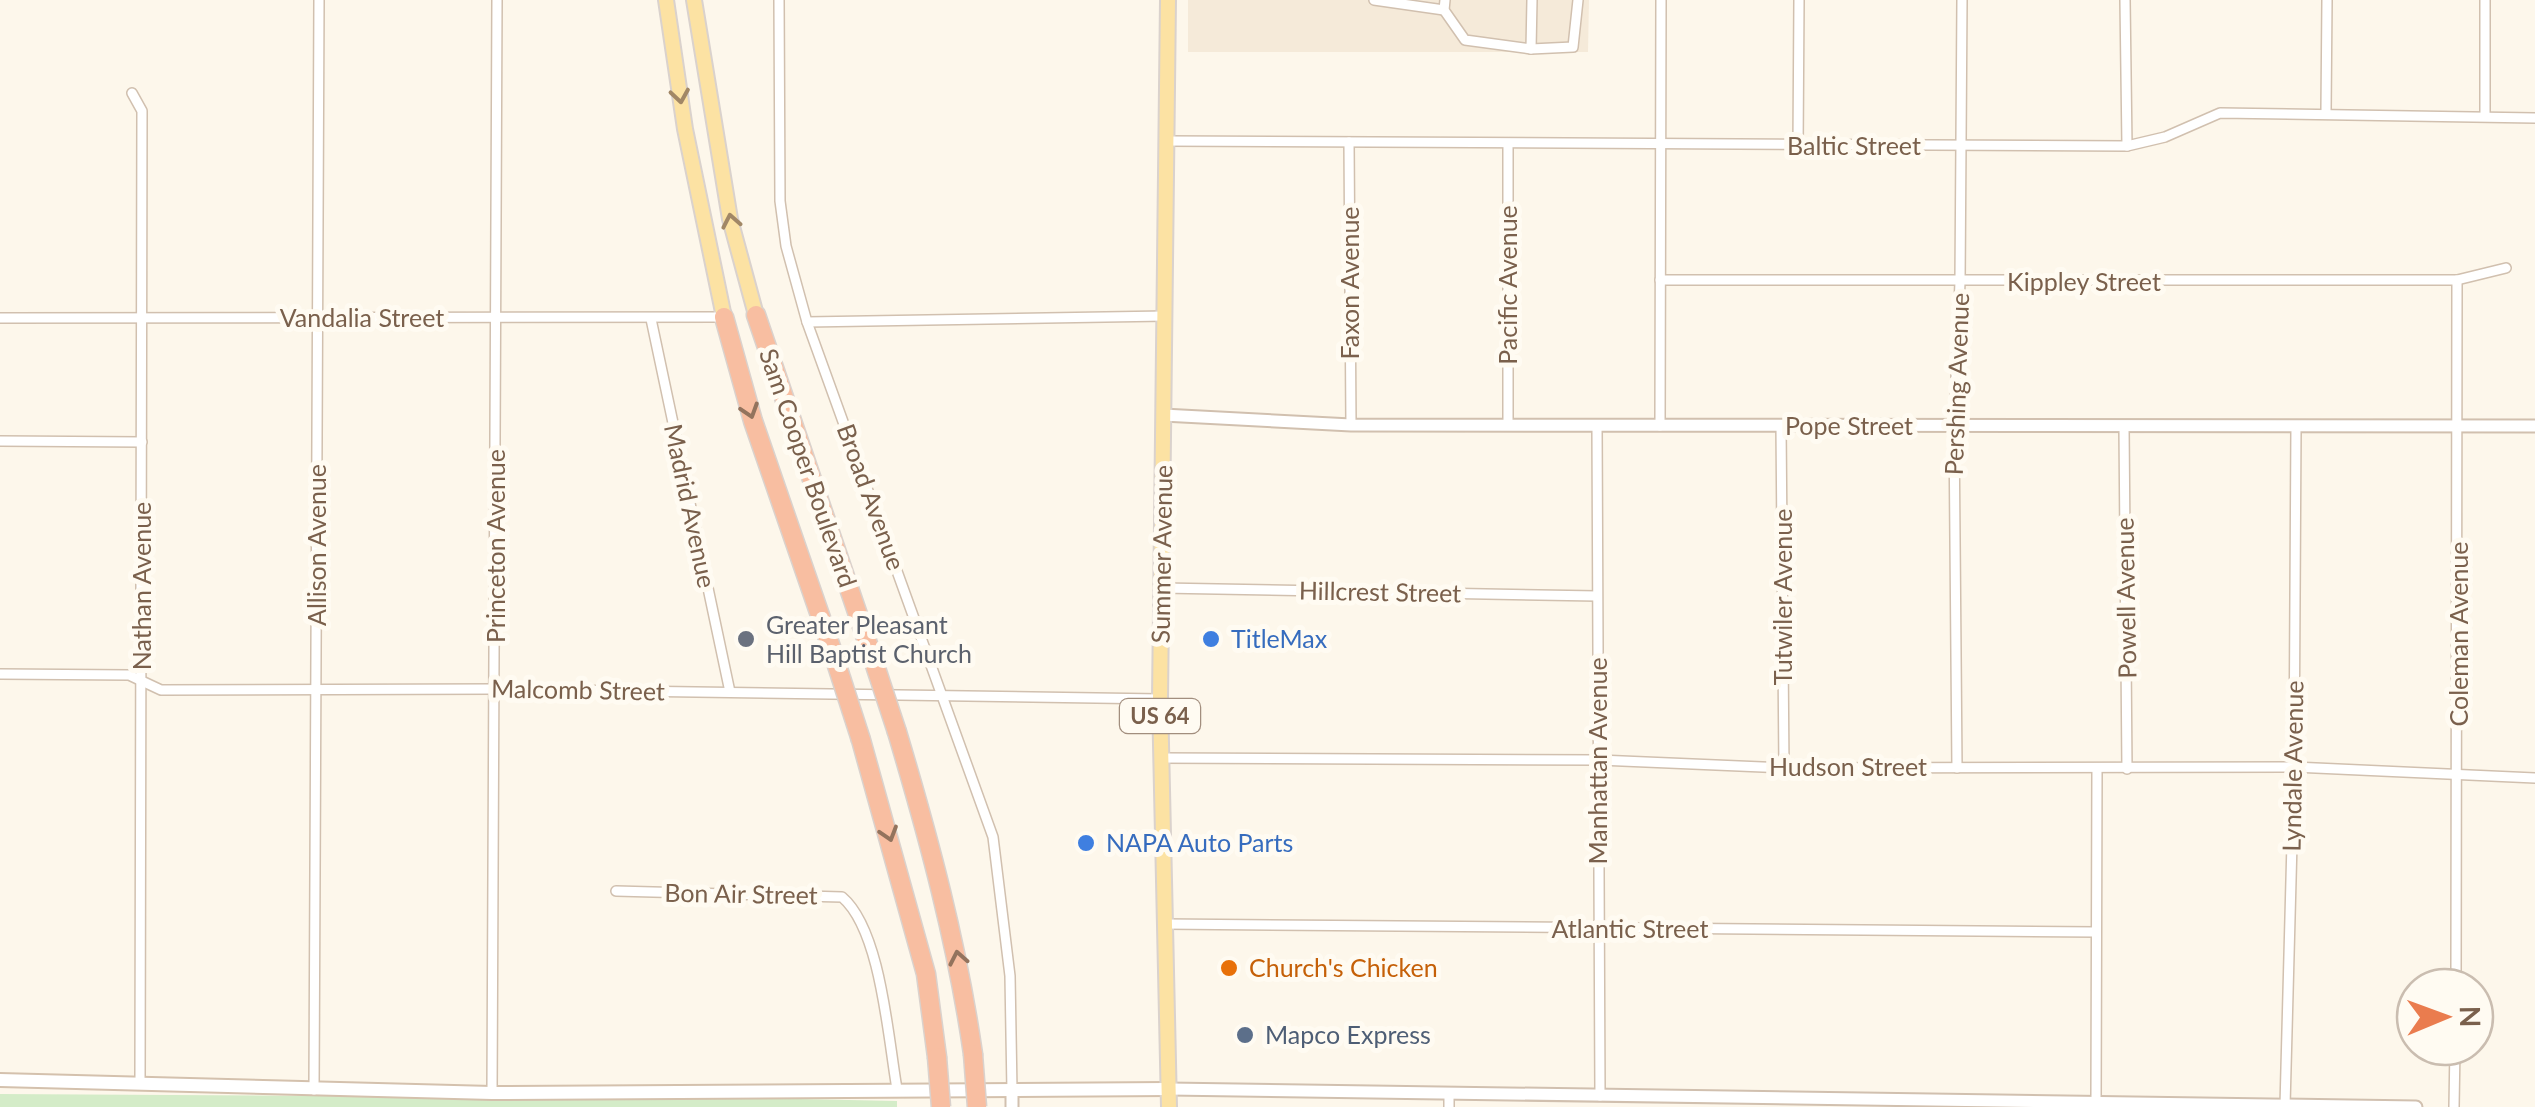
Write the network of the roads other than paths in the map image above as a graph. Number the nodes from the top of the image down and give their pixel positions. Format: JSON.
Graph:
{"nodes":[{"id":1,"x":320,"y":0,"type":"edge"},
{"id":2,"x":497,"y":0,"type":"edge"},
{"id":3,"x":666,"y":0,"type":"edge"},
{"id":4,"x":694,"y":0,"type":"edge"},
{"id":5,"x":778,"y":0,"type":"edge"},
{"id":6,"x":1168,"y":0,"type":"edge"},
{"id":7,"x":1374,"y":0,"type":"edge"},
{"id":8,"x":1532,"y":0,"type":"edge"},
{"id":9,"x":1578,"y":0,"type":"edge"},
{"id":10,"x":1662,"y":0,"type":"edge"},
{"id":11,"x":1799,"y":0,"type":"edge"},
{"id":12,"x":1962,"y":0,"type":"edge"},
{"id":13,"x":2126,"y":0,"type":"edge"},
{"id":14,"x":2327,"y":0,"type":"edge"},
{"id":15,"x":2485,"y":0,"type":"edge"},
{"id":16,"x":1445,"y":5,"type":"edge"},
{"id":17,"x":1531,"y":49,"type":"junction"},
{"id":18,"x":132,"y":93,"type":"dead end"},
{"id":19,"x":2326,"y":112,"type":"junction"},
{"id":20,"x":2485,"y":116,"type":"junction"},
{"id":21,"x":2535,"y":118,"type":"edge"},
{"id":22,"x":1166,"y":141,"type":"junction"},
{"id":23,"x":1350,"y":142,"type":"junction"},
{"id":24,"x":1508,"y":144,"type":"junction"},
{"id":25,"x":1660,"y":146,"type":"junction"},
{"id":26,"x":1962,"y":146,"type":"junction"},
{"id":27,"x":2127,"y":146,"type":"junction"},
{"id":28,"x":1798,"y":147,"type":"junction"},
{"id":29,"x":2506,"y":268,"type":"dead end"},
{"id":30,"x":1660,"y":280,"type":"junction"},
{"id":31,"x":2457,"y":280,"type":"junction"},
{"id":32,"x":1960,"y":282,"type":"junction"},
{"id":33,"x":756,"y":316,"type":"joint"},
{"id":34,"x":1165,"y":316,"type":"junction"},
{"id":35,"x":724,"y":317,"type":"junction"},
{"id":36,"x":0,"y":318,"type":"edge"},
{"id":37,"x":319,"y":318,"type":"junction"},
{"id":38,"x":142,"y":319,"type":"junction"},
{"id":39,"x":497,"y":319,"type":"junction"},
{"id":40,"x":651,"y":319,"type":"junction"},
{"id":41,"x":808,"y":322,"type":"junction"},
{"id":42,"x":1164,"y":415,"type":"junction"},
{"id":43,"x":1351,"y":425,"type":"junction"},
{"id":44,"x":1508,"y":425,"type":"junction"},
{"id":45,"x":1597,"y":426,"type":"junction"},
{"id":46,"x":1660,"y":426,"type":"junction"},
{"id":47,"x":1781,"y":426,"type":"junction"},
{"id":48,"x":1954,"y":426,"type":"junction"},
{"id":49,"x":2296,"y":426,"type":"junction"},
{"id":50,"x":2535,"y":426,"type":"edge"},
{"id":51,"x":2124,"y":427,"type":"junction"},
{"id":52,"x":2457,"y":427,"type":"junction"},
{"id":53,"x":0,"y":440,"type":"edge"},
{"id":54,"x":142,"y":442,"type":"junction"},
{"id":55,"x":1162,"y":588,"type":"junction"},
{"id":56,"x":1597,"y":596,"type":"junction"},
{"id":57,"x":0,"y":674,"type":"edge"},
{"id":58,"x":143,"y":684,"type":"junction"},
{"id":59,"x":495,"y":689,"type":"junction"},
{"id":60,"x":316,"y":690,"type":"junction"},
{"id":61,"x":730,"y":692,"type":"junction"},
{"id":62,"x":944,"y":695,"type":"junction"},
{"id":63,"x":1160,"y":698,"type":"junction"},
{"id":64,"x":1161,"y":758,"type":"junction"},
{"id":65,"x":1599,"y":760,"type":"junction"},
{"id":66,"x":2294,"y":767,"type":"junction"},
{"id":67,"x":1784,"y":768,"type":"junction"},
{"id":68,"x":1956,"y":768,"type":"junction"},
{"id":69,"x":2097,"y":768,"type":"junction"},
{"id":70,"x":2127,"y":768,"type":"junction"},
{"id":71,"x":2460,"y":777,"type":"junction"},
{"id":72,"x":2535,"y":778,"type":"edge"},
{"id":73,"x":616,"y":891,"type":"dead end"},
{"id":74,"x":1164,"y":924,"type":"junction"},
{"id":75,"x":1599,"y":929,"type":"junction"},
{"id":76,"x":2096,"y":932,"type":"junction"},
{"id":77,"x":2456,"y":967,"type":"edge"},
{"id":78,"x":2455,"y":1067,"type":"edge"},
{"id":79,"x":0,"y":1080,"type":"edge"},
{"id":80,"x":140,"y":1082,"type":"junction"},
{"id":81,"x":897,"y":1089,"type":"junction"},
{"id":82,"x":1169,"y":1089,"type":"junction"},
{"id":83,"x":314,"y":1090,"type":"junction"},
{"id":84,"x":1012,"y":1090,"type":"junction"},
{"id":85,"x":492,"y":1093,"type":"junction"},
{"id":86,"x":1600,"y":1096,"type":"junction"},
{"id":87,"x":1448,"y":1101,"type":"edge"},
{"id":88,"x":1670,"y":1102,"type":"edge"},
{"id":89,"x":2096,"y":1103,"type":"junction"},
{"id":90,"x":1890,"y":1104,"type":"edge"},
{"id":91,"x":2111,"y":1105,"type":"edge"},
{"id":92,"x":2285,"y":1106,"type":"edge"},
{"id":93,"x":941,"y":1107,"type":"edge"},
{"id":94,"x":977,"y":1107,"type":"edge"},
{"id":95,"x":1012,"y":1107,"type":"edge"},
{"id":96,"x":1169,"y":1107,"type":"edge"},
{"id":97,"x":2328,"y":1107,"type":"edge"},
{"id":98,"x":2416,"y":1107,"type":"edge"},
{"id":99,"x":2454,"y":1107,"type":"edge"}],
"edges":[{"from":1,"to":37,"type":"street","name":"Allison Avenue"},
{"from":2,"to":39,"type":"street","name":"Princeton Avenue"},
{"from":3,"to":35,"type":"main road","name":"Sam Cooper Boulevard","one_way":true},
{"from":33,"to":4,"type":"main road","name":"Sam Cooper Boulevard","one_way":true},
{"from":5,"to":41,"type":"street","name":"Broad Avenue"},
{"from":6,"to":22,"type":"main road","name":"Summer Avenue","number":"US 64"},
{"from":7,"to":16,"type":"street"},
{"from":8,"to":17,"type":"street"},
{"from":9,"to":17,"type":"street"},
{"from":10,"to":25,"type":"street"},
{"from":11,"to":28,"type":"street"},
{"from":12,"to":26,"type":"street","name":"Pershing Avenue"},
{"from":13,"to":27,"type":"street"},
{"from":14,"to":19,"type":"street"},
{"from":15,"to":20,"type":"street"},
{"from":16,"to":17,"type":"street"},
{"from":18,"to":38,"type":"street","name":"Nathan Avenue"},
{"from":19,"to":20,"type":"street","name":"Baltic Street"},
{"from":19,"to":27,"type":"street","name":"Baltic Street"},
{"from":20,"to":21,"type":"street","name":"Baltic Street"},
{"from":22,"to":23,"type":"street","name":"Baltic Street"},
{"from":22,"to":34,"type":"main road","name":"Summer Avenue","number":"US 64"},
{"from":23,"to":24,"type":"street","name":"Baltic Street"},
{"from":23,"to":43,"type":"street","name":"Faxon Avenue"},
{"from":24,"to":25,"type":"street","name":"Baltic Street"},
{"from":24,"to":44,"type":"street","name":"Pacific Avenue"},
{"from":25,"to":28,"type":"street","name":"Baltic Street"},
{"from":25,"to":30,"type":"street"},
{"from":26,"to":27,"type":"street","name":"Baltic Street"},
{"from":26,"to":28,"type":"street","name":"Baltic Street"},
{"from":26,"to":32,"type":"street","name":"Pershing Avenue"},
{"from":29,"to":31,"type":"street","name":"Kippley Street"},
{"from":30,"to":32,"type":"street","name":"Kippley Street"},
{"from":30,"to":46,"type":"street"},
{"from":31,"to":32,"type":"street","name":"Kippley Street"},
{"from":31,"to":52,"type":"street","name":"Coleman Avenue"},
{"from":32,"to":48,"type":"street","name":"Pershing Avenue"},
{"from":94,"to":33,"type":"highway","name":"Sam Cooper Boulevard","one_way":true,"bridge":true},
{"from":34,"to":41,"type":"street"},
{"from":34,"to":42,"type":"main road","name":"Summer Avenue","number":"US 64"},
{"from":35,"to":40,"type":"street","name":"Vandalia Street"},
{"from":35,"to":93,"type":"highway","name":"Sam Cooper Boulevard","one_way":true,"bridge":true},
{"from":36,"to":38,"type":"street","name":"Vandalia Street"},
{"from":37,"to":38,"type":"street","name":"Vandalia Street"},
{"from":37,"to":39,"type":"street","name":"Vandalia Street"},
{"from":37,"to":60,"type":"street","name":"Allison Avenue"},
{"from":38,"to":54,"type":"street","name":"Nathan Avenue"},
{"from":39,"to":40,"type":"street","name":"Vandalia Street"},
{"from":39,"to":59,"type":"street","name":"Princeton Avenue"},
{"from":40,"to":61,"type":"street","name":"Madrid Avenue"},
{"from":41,"to":62,"type":"street","name":"Broad Avenue"},
{"from":42,"to":43,"type":"street","name":"Pope Street"},
{"from":42,"to":55,"type":"main road","name":"Summer Avenue","number":"US 64"},
{"from":43,"to":44,"type":"street","name":"Pope Street"},
{"from":44,"to":45,"type":"street","name":"Pope Street"},
{"from":45,"to":46,"type":"street","name":"Pope Street"},
{"from":45,"to":56,"type":"street","name":"Manhattan Avenue"},
{"from":46,"to":47,"type":"street","name":"Pope Street"},
{"from":47,"to":48,"type":"street","name":"Pope Street"},
{"from":47,"to":67,"type":"street","name":"Tutwiler Avenue"},
{"from":48,"to":51,"type":"street","name":"Pope Street"},
{"from":48,"to":68,"type":"street","name":"Pershing Avenue"},
{"from":49,"to":51,"type":"street","name":"Pope Street"},
{"from":49,"to":52,"type":"street","name":"Pope Street"},
{"from":49,"to":66,"type":"street","name":"Lyndale Avenue"},
{"from":50,"to":52,"type":"street","name":"Pope Street"},
{"from":51,"to":70,"type":"street","name":"Powell Avenue"},
{"from":52,"to":71,"type":"street","name":"Coleman Avenue"},
{"from":53,"to":54,"type":"street"},
{"from":54,"to":58,"type":"street","name":"Nathan Avenue"},
{"from":55,"to":56,"type":"street","name":"Hillcrest Street"},
{"from":55,"to":63,"type":"main road","name":"Summer Avenue","number":"US 64"},
{"from":56,"to":65,"type":"street","name":"Manhattan Avenue"},
{"from":57,"to":58,"type":"street","name":"Malcomb Street"},
{"from":58,"to":60,"type":"street","name":"Malcomb Street"},
{"from":58,"to":80,"type":"street","name":"Nathan Avenue"},
{"from":59,"to":60,"type":"street","name":"Malcomb Street"},
{"from":59,"to":61,"type":"street","name":"Malcomb Street"},
{"from":59,"to":85,"type":"street","name":"Princeton Avenue"},
{"from":60,"to":83,"type":"street","name":"Allison Avenue"},
{"from":61,"to":62,"type":"street","name":"Malcomb Street"},
{"from":62,"to":63,"type":"street","name":"Malcomb Street"},
{"from":62,"to":84,"type":"street","name":"Broad Avenue"},
{"from":63,"to":64,"type":"main road","name":"Summer Avenue","number":"US 64"},
{"from":64,"to":65,"type":"street","name":"Hudson Street"},
{"from":64,"to":74,"type":"main road","name":"Summer Avenue","number":"US 64"},
{"from":65,"to":67,"type":"street","name":"Hudson Street"},
{"from":65,"to":75,"type":"street","name":"Manhattan Avenue"},
{"from":66,"to":70,"type":"street","name":"Hudson Street"},
{"from":66,"to":71,"type":"street","name":"Hudson Street"},
{"from":66,"to":92,"type":"street","name":"Lyndale Avenue"},
{"from":67,"to":68,"type":"street","name":"Hudson Street"},
{"from":68,"to":69,"type":"street","name":"Hudson Street"},
{"from":69,"to":70,"type":"street","name":"Hudson Street"},
{"from":69,"to":76,"type":"street"},
{"from":71,"to":72,"type":"street","name":"Hudson Street"},
{"from":71,"to":77,"type":"street","name":"Coleman Avenue"},
{"from":73,"to":81,"type":"street","name":"Bon Air Street"},
{"from":74,"to":75,"type":"street","name":"Atlantic Street"},
{"from":74,"to":82,"type":"main road","name":"Summer Avenue","number":"US 64"},
{"from":75,"to":76,"type":"street","name":"Atlantic Street"},
{"from":75,"to":86,"type":"street","name":"Manhattan Avenue"},
{"from":76,"to":89,"type":"street"},
{"from":78,"to":99,"type":"street"},
{"from":79,"to":80,"type":"main road"},
{"from":80,"to":83,"type":"main road"},
{"from":81,"to":84,"type":"main road"},
{"from":81,"to":85,"type":"main road"},
{"from":82,"to":84,"type":"main road"},
{"from":82,"to":87,"type":"street"},
{"from":82,"to":96,"type":"main road","name":"Summer Avenue","number":"US 64"},
{"from":83,"to":85,"type":"main road"},
{"from":84,"to":95,"type":"street","name":"Broad Avenue"},
{"from":86,"to":87,"type":"street"},
{"from":86,"to":88,"type":"street"},
{"from":88,"to":90,"type":"street"},
{"from":89,"to":90,"type":"street"},
{"from":89,"to":91,"type":"street"},
{"from":91,"to":92,"type":"street"},
{"from":92,"to":97,"type":"street"},
{"from":97,"to":98,"type":"street"}]}
